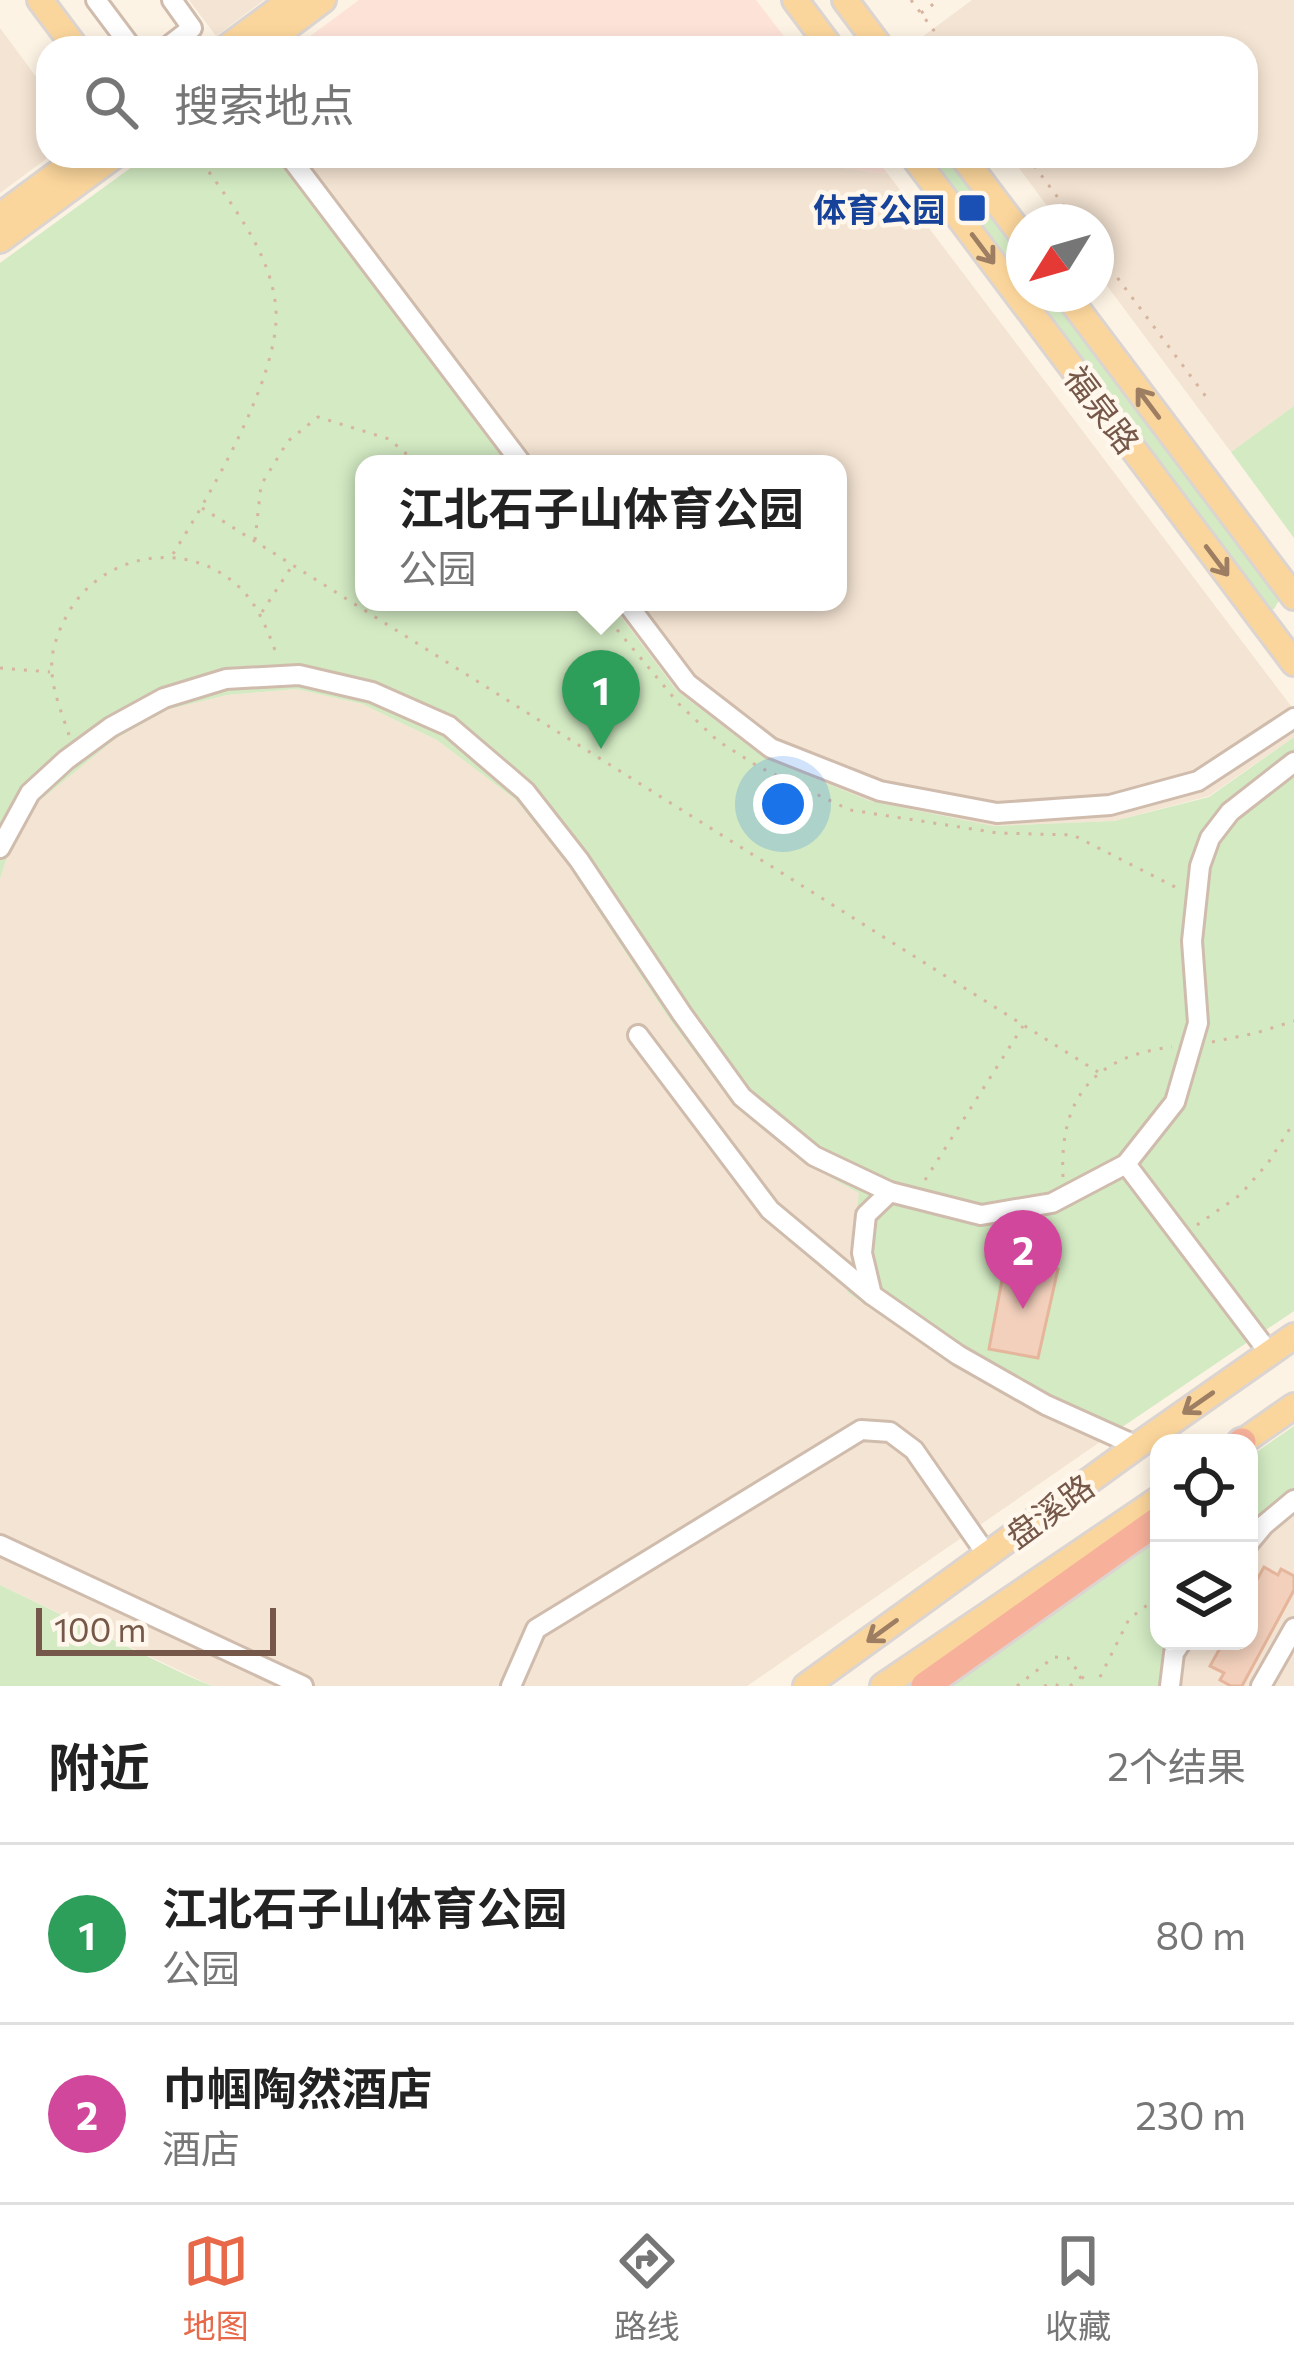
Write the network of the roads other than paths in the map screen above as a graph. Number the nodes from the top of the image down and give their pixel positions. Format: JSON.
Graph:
{"nodes":[{"id":1,"x":20,"y":0,"type":"edge"},
{"id":2,"x":40,"y":0,"type":"edge"},
{"id":3,"x":96,"y":0,"type":"edge"},
{"id":4,"x":172,"y":0,"type":"edge"},
{"id":5,"x":291,"y":0,"type":"edge"},
{"id":6,"x":323,"y":0,"type":"edge"},
{"id":7,"x":795,"y":0,"type":"edge"},
{"id":8,"x":845,"y":0,"type":"edge"},
{"id":9,"x":46,"y":36,"type":"edge"},
{"id":10,"x":67,"y":36,"type":"edge"},
{"id":11,"x":123,"y":36,"type":"edge"},
{"id":12,"x":185,"y":36,"type":"edge"},
{"id":13,"x":242,"y":36,"type":"edge"},
{"id":14,"x":275,"y":36,"type":"edge"},
{"id":15,"x":822,"y":36,"type":"edge"},
{"id":16,"x":872,"y":36,"type":"edge"},
{"id":17,"x":65,"y":168,"type":"edge"},
{"id":18,"x":98,"y":168,"type":"edge"},
{"id":19,"x":298,"y":168,"type":"edge"},
{"id":20,"x":922,"y":168,"type":"edge"},
{"id":21,"x":971,"y":168,"type":"edge"},
{"id":22,"x":1006,"y":214,"type":"edge"},
{"id":23,"x":0,"y":216,"type":"edge"},
{"id":24,"x":0,"y":240,"type":"edge"},
{"id":25,"x":1080,"y":312,"type":"edge"},
{"id":26,"x":515,"y":455,"type":"edge"},
{"id":27,"x":1292,"y":594,"type":"edge"},
{"id":28,"x":633,"y":611,"type":"edge"},
{"id":29,"x":1258,"y":616,"type":"junction"},
{"id":30,"x":1294,"y":663,"type":"edge"},
{"id":31,"x":1294,"y":718,"type":"edge"},
{"id":32,"x":1294,"y":762,"type":"edge"},
{"id":33,"x":0,"y":848,"type":"edge"},
{"id":34,"x":638,"y":1036,"type":"dead end"},
{"id":35,"x":1126,"y":1164,"type":"junction"},
{"id":36,"x":890,"y":1192,"type":"junction"},
{"id":37,"x":872,"y":1295,"type":"junction"},
{"id":38,"x":1294,"y":1336,"type":"edge"},
{"id":39,"x":1270,"y":1354,"type":"junction"},
{"id":40,"x":1294,"y":1406,"type":"edge"},
{"id":41,"x":1254,"y":1434,"type":"edge"},
{"id":42,"x":1137,"y":1446,"type":"junction"},
{"id":43,"x":1294,"y":1499,"type":"edge"},
{"id":44,"x":1150,"y":1504,"type":"edge"},
{"id":45,"x":1150,"y":1526,"type":"edge"},
{"id":46,"x":1250,"y":1542,"type":"edge"},
{"id":47,"x":0,"y":1545,"type":"edge"},
{"id":48,"x":988,"y":1555,"type":"junction"},
{"id":49,"x":1294,"y":1628,"type":"edge"},
{"id":50,"x":1176,"y":1650,"type":"edge"},
{"id":51,"x":1294,"y":1660,"type":"edge"},
{"id":52,"x":1273,"y":1664,"type":"junction"},
{"id":53,"x":303,"y":1686,"type":"edge"},
{"id":54,"x":511,"y":1686,"type":"edge"},
{"id":55,"x":806,"y":1686,"type":"edge"},
{"id":56,"x":884,"y":1686,"type":"edge"},
{"id":57,"x":925,"y":1686,"type":"edge"},
{"id":58,"x":1170,"y":1686,"type":"edge"},
{"id":59,"x":1261,"y":1686,"type":"edge"}],
"edges":[{"from":1,"to":9,"type":"main road"},
{"from":2,"to":10,"type":"main road"},
{"from":3,"to":11,"type":"street"},
{"from":4,"to":12,"type":"street"},
{"from":5,"to":13,"type":"main road"},
{"from":6,"to":14,"type":"main road"},
{"from":7,"to":15,"type":"main road"},
{"from":8,"to":16,"type":"main road"},
{"from":17,"to":23,"type":"main road"},
{"from":18,"to":24,"type":"main road"},
{"from":19,"to":26,"type":"street"},
{"from":20,"to":29,"type":"main road","name":"福泉路","one_way":true},
{"from":21,"to":22,"type":"main road"},
{"from":27,"to":25,"type":"main road","name":"福泉路","one_way":true},
{"from":27,"to":29,"type":"main road"},
{"from":28,"to":31,"type":"street"},
{"from":29,"to":30,"type":"main road","name":"福泉路"},
{"from":32,"to":35,"type":"street"},
{"from":33,"to":36,"type":"street"},
{"from":34,"to":37,"type":"street"},
{"from":35,"to":36,"type":"street"},
{"from":35,"to":39,"type":"street"},
{"from":36,"to":37,"type":"street"},
{"from":37,"to":42,"type":"street"},
{"from":38,"to":39,"type":"main road","name":"盘溪路"},
{"from":39,"to":42,"type":"main road","name":"盘溪路","one_way":true},
{"from":40,"to":41,"type":"main road"},
{"from":42,"to":48,"type":"main road","name":"盘溪路"},
{"from":43,"to":46,"type":"street"},
{"from":44,"to":56,"type":"main road","name":"盘溪路"},
{"from":45,"to":57,"type":"highway"},
{"from":47,"to":53,"type":"street"},
{"from":48,"to":54,"type":"street"},
{"from":48,"to":55,"type":"main road","name":"盘溪路","one_way":true},
{"from":49,"to":52,"type":"street"},
{"from":50,"to":58,"type":"street"},
{"from":51,"to":52,"type":"street"},
{"from":52,"to":59,"type":"street"}]}
